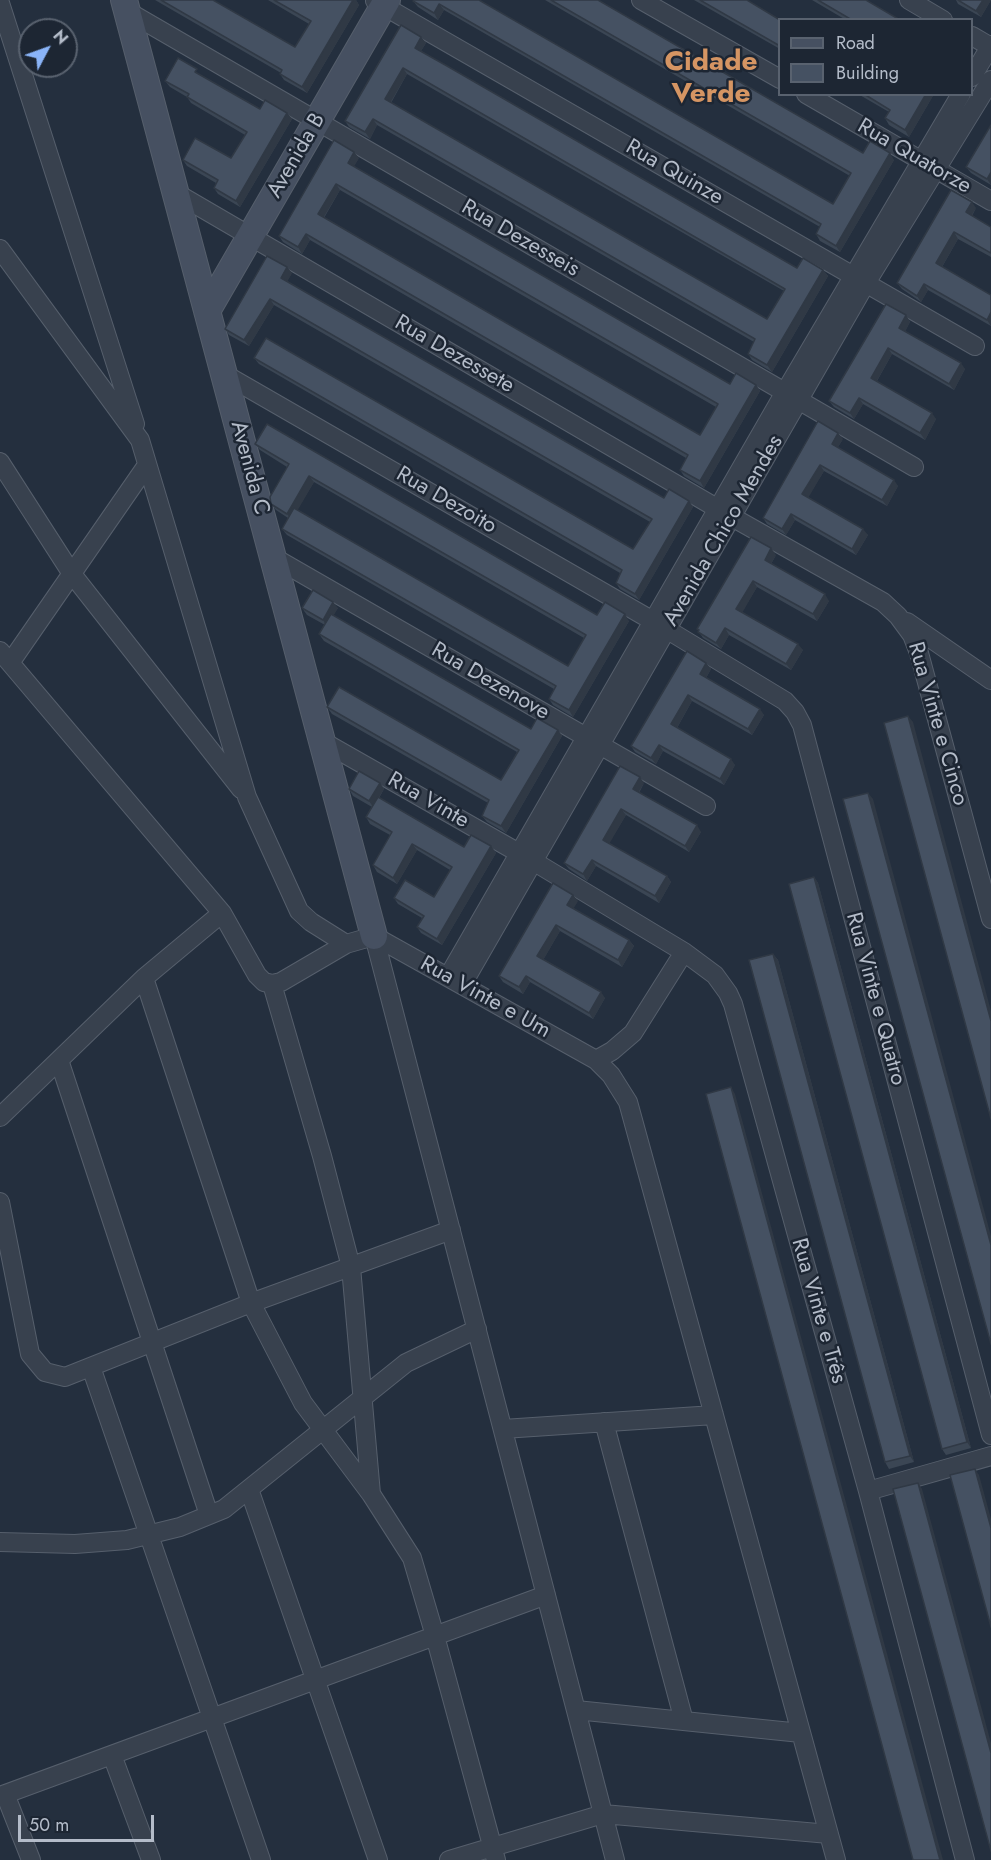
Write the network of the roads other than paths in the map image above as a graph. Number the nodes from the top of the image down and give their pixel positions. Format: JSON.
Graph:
{"nodes":[{"id":1,"x":641,"y":0,"type":"edge"},
{"id":2,"x":909,"y":0,"type":"edge"},
{"id":3,"x":382,"y":2,"type":"edge"},
{"id":4,"x":0,"y":3,"type":"edge"},
{"id":5,"x":125,"y":6,"type":"edge"},
{"id":6,"x":940,"y":18,"type":"edge"},
{"id":7,"x":973,"y":37,"type":"edge"},
{"id":8,"x":5,"y":41,"type":"edge"},
{"id":9,"x":991,"y":46,"type":"edge"},
{"id":10,"x":973,"y":75,"type":"edge"},
{"id":11,"x":778,"y":78,"type":"edge"},
{"id":12,"x":991,"y":80,"type":"edge"},
{"id":13,"x":809,"y":96,"type":"edge"},
{"id":14,"x":960,"y":96,"type":"edge"},
{"id":15,"x":317,"y":121,"type":"junction"},
{"id":16,"x":928,"y":165,"type":"junction"},
{"id":17,"x":176,"y":193,"type":"junction"},
{"id":18,"x":991,"y":201,"type":"edge"},
{"id":19,"x":250,"y":237,"type":"junction"},
{"id":20,"x":0,"y":250,"type":"edge"},
{"id":21,"x":860,"y":280,"type":"junction"},
{"id":22,"x":207,"y":311,"type":"junction"},
{"id":23,"x":975,"y":346,"type":"dead end"},
{"id":24,"x":224,"y":374,"type":"junction"},
{"id":25,"x":792,"y":396,"type":"junction"},
{"id":26,"x":140,"y":440,"type":"junction"},
{"id":27,"x":0,"y":462,"type":"edge"},
{"id":28,"x":147,"y":465,"type":"junction"},
{"id":29,"x":914,"y":467,"type":"dead end"},
{"id":30,"x":725,"y":513,"type":"junction"},
{"id":31,"x":273,"y":557,"type":"junction"},
{"id":32,"x":72,"y":574,"type":"junction"},
{"id":33,"x":898,"y":616,"type":"junction"},
{"id":34,"x":660,"y":625,"type":"junction"},
{"id":35,"x":5,"y":657,"type":"edge"},
{"id":36,"x":991,"y":680,"type":"edge"},
{"id":37,"x":322,"y":741,"type":"junction"},
{"id":38,"x":593,"y":741,"type":"junction"},
{"id":39,"x":247,"y":796,"type":"junction"},
{"id":40,"x":706,"y":806,"type":"dead end"},
{"id":41,"x":526,"y":857,"type":"junction"},
{"id":42,"x":222,"y":913,"type":"junction"},
{"id":43,"x":991,"y":919,"type":"edge"},
{"id":44,"x":374,"y":936,"type":"junction"},
{"id":45,"x":346,"y":944,"type":"junction"},
{"id":46,"x":684,"y":952,"type":"junction"},
{"id":47,"x":144,"y":978,"type":"junction"},
{"id":48,"x":455,"y":981,"type":"junction"},
{"id":49,"x":272,"y":984,"type":"junction"},
{"id":50,"x":58,"y":1060,"type":"junction"},
{"id":51,"x":596,"y":1060,"type":"junction"},
{"id":52,"x":0,"y":1117,"type":"edge"},
{"id":53,"x":0,"y":1202,"type":"edge"},
{"id":54,"x":451,"y":1230,"type":"junction"},
{"id":55,"x":351,"y":1267,"type":"junction"},
{"id":56,"x":251,"y":1303,"type":"junction"},
{"id":57,"x":477,"y":1329,"type":"junction"},
{"id":58,"x":152,"y":1342,"type":"junction"},
{"id":59,"x":91,"y":1367,"type":"junction"},
{"id":60,"x":362,"y":1399,"type":"junction"},
{"id":61,"x":714,"y":1414,"type":"junction"},
{"id":62,"x":604,"y":1422,"type":"junction"},
{"id":63,"x":503,"y":1429,"type":"junction"},
{"id":64,"x":324,"y":1431,"type":"junction"},
{"id":65,"x":991,"y":1435,"type":"edge"},
{"id":66,"x":991,"y":1456,"type":"edge"},
{"id":67,"x":249,"y":1490,"type":"junction"},
{"id":68,"x":868,"y":1491,"type":"junction"},
{"id":69,"x":371,"y":1494,"type":"junction"},
{"id":70,"x":208,"y":1515,"type":"junction"},
{"id":71,"x":149,"y":1534,"type":"junction"},
{"id":72,"x":0,"y":1542,"type":"edge"},
{"id":73,"x":546,"y":1595,"type":"junction"},
{"id":74,"x":435,"y":1636,"type":"junction"},
{"id":75,"x":315,"y":1680,"type":"junction"},
{"id":76,"x":576,"y":1710,"type":"junction"},
{"id":77,"x":212,"y":1718,"type":"junction"},
{"id":78,"x":684,"y":1721,"type":"junction"},
{"id":79,"x":801,"y":1733,"type":"junction"},
{"id":80,"x":112,"y":1755,"type":"junction"},
{"id":81,"x":3,"y":1795,"type":"edge"},
{"id":82,"x":603,"y":1815,"type":"junction"},
{"id":83,"x":828,"y":1834,"type":"junction"},
{"id":84,"x":494,"y":1854,"type":"edge"},
{"id":85,"x":31,"y":1860,"type":"edge"},
{"id":86,"x":151,"y":1860,"type":"edge"},
{"id":87,"x":261,"y":1860,"type":"edge"},
{"id":88,"x":378,"y":1860,"type":"edge"},
{"id":89,"x":449,"y":1860,"type":"edge"},
{"id":90,"x":615,"y":1860,"type":"edge"},
{"id":91,"x":836,"y":1860,"type":"edge"},
{"id":92,"x":965,"y":1860,"type":"edge"}],
"edges":[{"from":1,"to":11,"type":"street"},
{"from":2,"to":6,"type":"street"},
{"from":3,"to":15,"type":"street","name":"Avenida B"},
{"from":3,"to":21,"type":"street","name":"Rua Quinze"},
{"from":4,"to":8,"type":"street"},
{"from":5,"to":15,"type":"street","name":"Rua Dezesseis"},
{"from":5,"to":17,"type":"street","name":"Avenida C"},
{"from":7,"to":9,"type":"street"},
{"from":8,"to":26,"type":"street"},
{"from":9,"to":10,"type":"street"},
{"from":12,"to":16,"type":"street","name":"Avenida Chico Mendes"},
{"from":13,"to":16,"type":"street","name":"Rua Quatorze"},
{"from":14,"to":16,"type":"street","name":"Avenida Chico Mendes"},
{"from":15,"to":19,"type":"street","name":"Avenida B"},
{"from":15,"to":25,"type":"street","name":"Rua Dezesseis"},
{"from":16,"to":18,"type":"street","name":"Rua Quatorze"},
{"from":16,"to":21,"type":"street","name":"Avenida Chico Mendes"},
{"from":17,"to":19,"type":"street","name":"Rua Dezessete"},
{"from":17,"to":22,"type":"street","name":"Avenida C"},
{"from":19,"to":22,"type":"street","name":"Avenida B"},
{"from":19,"to":30,"type":"street","name":"Rua Dezessete"},
{"from":20,"to":26,"type":"street"},
{"from":21,"to":23,"type":"street","name":"Rua Quinze"},
{"from":21,"to":25,"type":"street","name":"Avenida Chico Mendes"},
{"from":22,"to":24,"type":"street","name":"Avenida C"},
{"from":24,"to":31,"type":"street","name":"Avenida C"},
{"from":24,"to":34,"type":"street","name":"Rua Dezoito"},
{"from":25,"to":29,"type":"street","name":"Rua Dezesseis"},
{"from":25,"to":30,"type":"street","name":"Avenida Chico Mendes"},
{"from":26,"to":28,"type":"street"},
{"from":27,"to":32,"type":"street"},
{"from":28,"to":32,"type":"street"},
{"from":28,"to":39,"type":"street"},
{"from":30,"to":33,"type":"street","name":"Rua Vinte e Cinco"},
{"from":30,"to":34,"type":"street","name":"Avenida Chico Mendes"},
{"from":31,"to":37,"type":"street","name":"Avenida C"},
{"from":31,"to":38,"type":"street","name":"Rua Dezenove"},
{"from":32,"to":35,"type":"street"},
{"from":32,"to":39,"type":"street"},
{"from":33,"to":36,"type":"street"},
{"from":33,"to":43,"type":"street","name":"Rua Vinte e Cinco"},
{"from":34,"to":38,"type":"street","name":"Avenida Chico Mendes"},
{"from":34,"to":65,"type":"street","name":"Rua Vinte e Quatro"},
{"from":35,"to":42,"type":"street"},
{"from":37,"to":41,"type":"street","name":"Rua Vinte"},
{"from":37,"to":44,"type":"street","name":"Avenida C"},
{"from":38,"to":40,"type":"street","name":"Rua Dezenove"},
{"from":38,"to":41,"type":"street","name":"Avenida Chico Mendes"},
{"from":39,"to":45,"type":"street"},
{"from":41,"to":46,"type":"street","name":"Rua Vinte e Três"},
{"from":41,"to":48,"type":"street","name":"Avenida Chico Mendes"},
{"from":42,"to":47,"type":"street"},
{"from":42,"to":49,"type":"street"},
{"from":44,"to":45,"type":"street"},
{"from":44,"to":48,"type":"street","name":"Rua Vinte e Um"},
{"from":44,"to":54,"type":"street"},
{"from":45,"to":49,"type":"street"},
{"from":46,"to":51,"type":"street"},
{"from":46,"to":68,"type":"street","name":"Rua Vinte e Três"},
{"from":47,"to":50,"type":"street"},
{"from":47,"to":56,"type":"street"},
{"from":48,"to":51,"type":"street","name":"Rua Vinte e Um"},
{"from":49,"to":55,"type":"street"},
{"from":50,"to":52,"type":"street"},
{"from":50,"to":58,"type":"street"},
{"from":51,"to":61,"type":"street","name":"Rua Vinte e Um"},
{"from":53,"to":59,"type":"street"},
{"from":54,"to":55,"type":"street"},
{"from":54,"to":57,"type":"street"},
{"from":55,"to":56,"type":"street"},
{"from":55,"to":60,"type":"street"},
{"from":56,"to":58,"type":"street"},
{"from":56,"to":64,"type":"street"},
{"from":57,"to":60,"type":"street"},
{"from":57,"to":63,"type":"street"},
{"from":58,"to":59,"type":"street"},
{"from":58,"to":70,"type":"street"},
{"from":59,"to":71,"type":"street"},
{"from":60,"to":64,"type":"street"},
{"from":60,"to":69,"type":"street"},
{"from":61,"to":62,"type":"street"},
{"from":61,"to":79,"type":"street","name":"Rua Vinte e Um"},
{"from":62,"to":63,"type":"street"},
{"from":62,"to":78,"type":"street"},
{"from":63,"to":73,"type":"street"},
{"from":64,"to":67,"type":"street"},
{"from":64,"to":69,"type":"street"},
{"from":66,"to":68,"type":"street"},
{"from":67,"to":70,"type":"street"},
{"from":67,"to":75,"type":"street"},
{"from":68,"to":92,"type":"street","name":"Rua Vinte e Três"},
{"from":69,"to":74,"type":"street"},
{"from":70,"to":71,"type":"street"},
{"from":71,"to":72,"type":"street"},
{"from":71,"to":77,"type":"street"},
{"from":73,"to":74,"type":"street"},
{"from":73,"to":76,"type":"street"},
{"from":74,"to":75,"type":"street"},
{"from":74,"to":84,"type":"street"},
{"from":75,"to":77,"type":"street"},
{"from":75,"to":88,"type":"street"},
{"from":76,"to":78,"type":"street"},
{"from":76,"to":82,"type":"street"},
{"from":77,"to":80,"type":"street"},
{"from":77,"to":87,"type":"street"},
{"from":78,"to":79,"type":"street"},
{"from":79,"to":83,"type":"street","name":"Rua Vinte e Um"},
{"from":80,"to":81,"type":"street"},
{"from":80,"to":86,"type":"street"},
{"from":81,"to":85,"type":"street"},
{"from":82,"to":83,"type":"street"},
{"from":82,"to":84,"type":"street"},
{"from":82,"to":90,"type":"street"},
{"from":83,"to":91,"type":"street","name":"Rua Vinte e Um"},
{"from":84,"to":89,"type":"street"}]}
